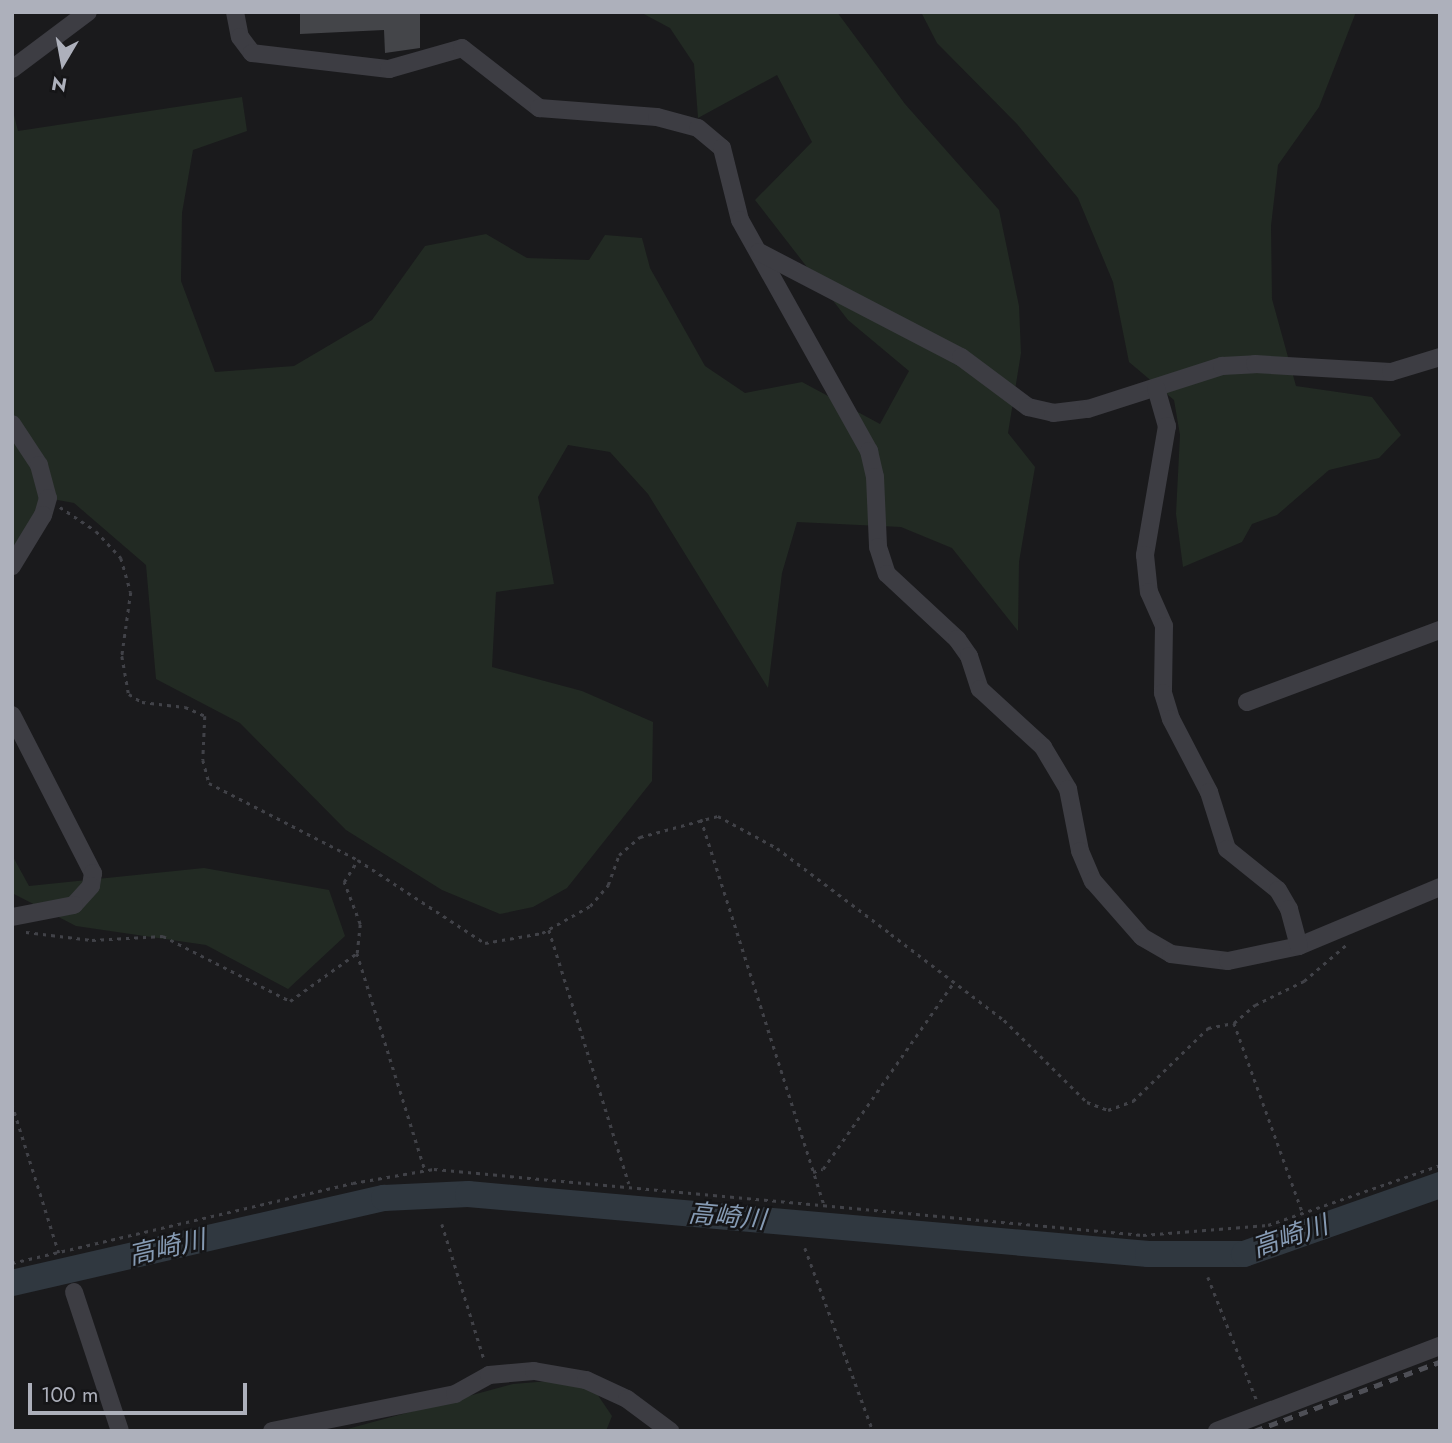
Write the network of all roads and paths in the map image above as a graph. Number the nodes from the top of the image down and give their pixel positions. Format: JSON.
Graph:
{"nodes":[{"id":1,"x":88,"y":12,"type":"edge"},
{"id":2,"x":235,"y":12,"type":"edge"},
{"id":3,"x":12,"y":69,"type":"edge"},
{"id":4,"x":759,"y":252,"type":"junction"},
{"id":5,"x":1440,"y":357,"type":"edge"},
{"id":6,"x":1156,"y":388,"type":"junction"},
{"id":7,"x":12,"y":424,"type":"edge"},
{"id":8,"x":48,"y":498,"type":"junction"},
{"id":9,"x":12,"y":566,"type":"edge"},
{"id":10,"x":1440,"y":630,"type":"edge"},
{"id":11,"x":1247,"y":702,"type":"dead end"},
{"id":12,"x":12,"y":715,"type":"edge"},
{"id":13,"x":701,"y":819,"type":"junction"},
{"id":14,"x":358,"y":860,"type":"junction"},
{"id":15,"x":1440,"y":887,"type":"edge"},
{"id":16,"x":16,"y":920,"type":"edge"},
{"id":17,"x":1358,"y":924,"type":"junction"},
{"id":18,"x":549,"y":930,"type":"junction"},
{"id":19,"x":1299,"y":946,"type":"junction"},
{"id":20,"x":357,"y":953,"type":"junction"},
{"id":21,"x":954,"y":982,"type":"junction"},
{"id":22,"x":1234,"y":1023,"type":"junction"},
{"id":23,"x":12,"y":1104,"type":"edge"},
{"id":24,"x":1440,"y":1165,"type":"edge"},
{"id":25,"x":425,"y":1170,"type":"junction"},
{"id":26,"x":813,"y":1172,"type":"junction"},
{"id":27,"x":629,"y":1184,"type":"junction"},
{"id":28,"x":824,"y":1205,"type":"junction"},
{"id":29,"x":1303,"y":1214,"type":"junction"},
{"id":30,"x":442,"y":1224,"type":"dead end"},
{"id":31,"x":805,"y":1248,"type":"dead end"},
{"id":32,"x":59,"y":1253,"type":"junction"},
{"id":33,"x":12,"y":1263,"type":"edge"},
{"id":34,"x":1208,"y":1277,"type":"dead end"},
{"id":35,"x":74,"y":1292,"type":"dead end"},
{"id":36,"x":1440,"y":1346,"type":"edge"},
{"id":37,"x":489,"y":1375,"type":"junction"},
{"id":38,"x":1262,"y":1414,"type":"junction"},
{"id":39,"x":120,"y":1431,"type":"edge"},
{"id":40,"x":272,"y":1431,"type":"edge"},
{"id":41,"x":670,"y":1431,"type":"edge"},
{"id":42,"x":873,"y":1431,"type":"edge"},
{"id":43,"x":1217,"y":1431,"type":"edge"}],
"edges":[{"from":1,"to":3,"type":"street"},
{"from":2,"to":4,"type":"street"},
{"from":4,"to":6,"type":"street"},
{"from":4,"to":19,"type":"street"},
{"from":5,"to":6,"type":"street"},
{"from":6,"to":19,"type":"street"},
{"from":7,"to":8,"type":"street"},
{"from":8,"to":9,"type":"street"},
{"from":8,"to":14,"type":"path"},
{"from":10,"to":11,"type":"street"},
{"from":12,"to":16,"type":"street"},
{"from":13,"to":18,"type":"path"},
{"from":13,"to":21,"type":"path"},
{"from":13,"to":26,"type":"path"},
{"from":14,"to":18,"type":"path"},
{"from":14,"to":20,"type":"path"},
{"from":15,"to":17,"type":"street"},
{"from":16,"to":20,"type":"path"},
{"from":17,"to":19,"type":"street"},
{"from":17,"to":22,"type":"path"},
{"from":18,"to":27,"type":"path"},
{"from":20,"to":25,"type":"path"},
{"from":21,"to":22,"type":"path"},
{"from":21,"to":26,"type":"path"},
{"from":22,"to":29,"type":"path"},
{"from":23,"to":32,"type":"path"},
{"from":24,"to":29,"type":"path"},
{"from":25,"to":27,"type":"path"},
{"from":25,"to":32,"type":"path"},
{"from":26,"to":28,"type":"path"},
{"from":27,"to":28,"type":"path"},
{"from":28,"to":29,"type":"path"},
{"from":30,"to":37,"type":"path"},
{"from":31,"to":42,"type":"path"},
{"from":32,"to":33,"type":"path"},
{"from":34,"to":38,"type":"path"},
{"from":35,"to":39,"type":"street"},
{"from":36,"to":38,"type":"street"},
{"from":37,"to":40,"type":"street"},
{"from":37,"to":41,"type":"street"},
{"from":38,"to":43,"type":"street"}]}
